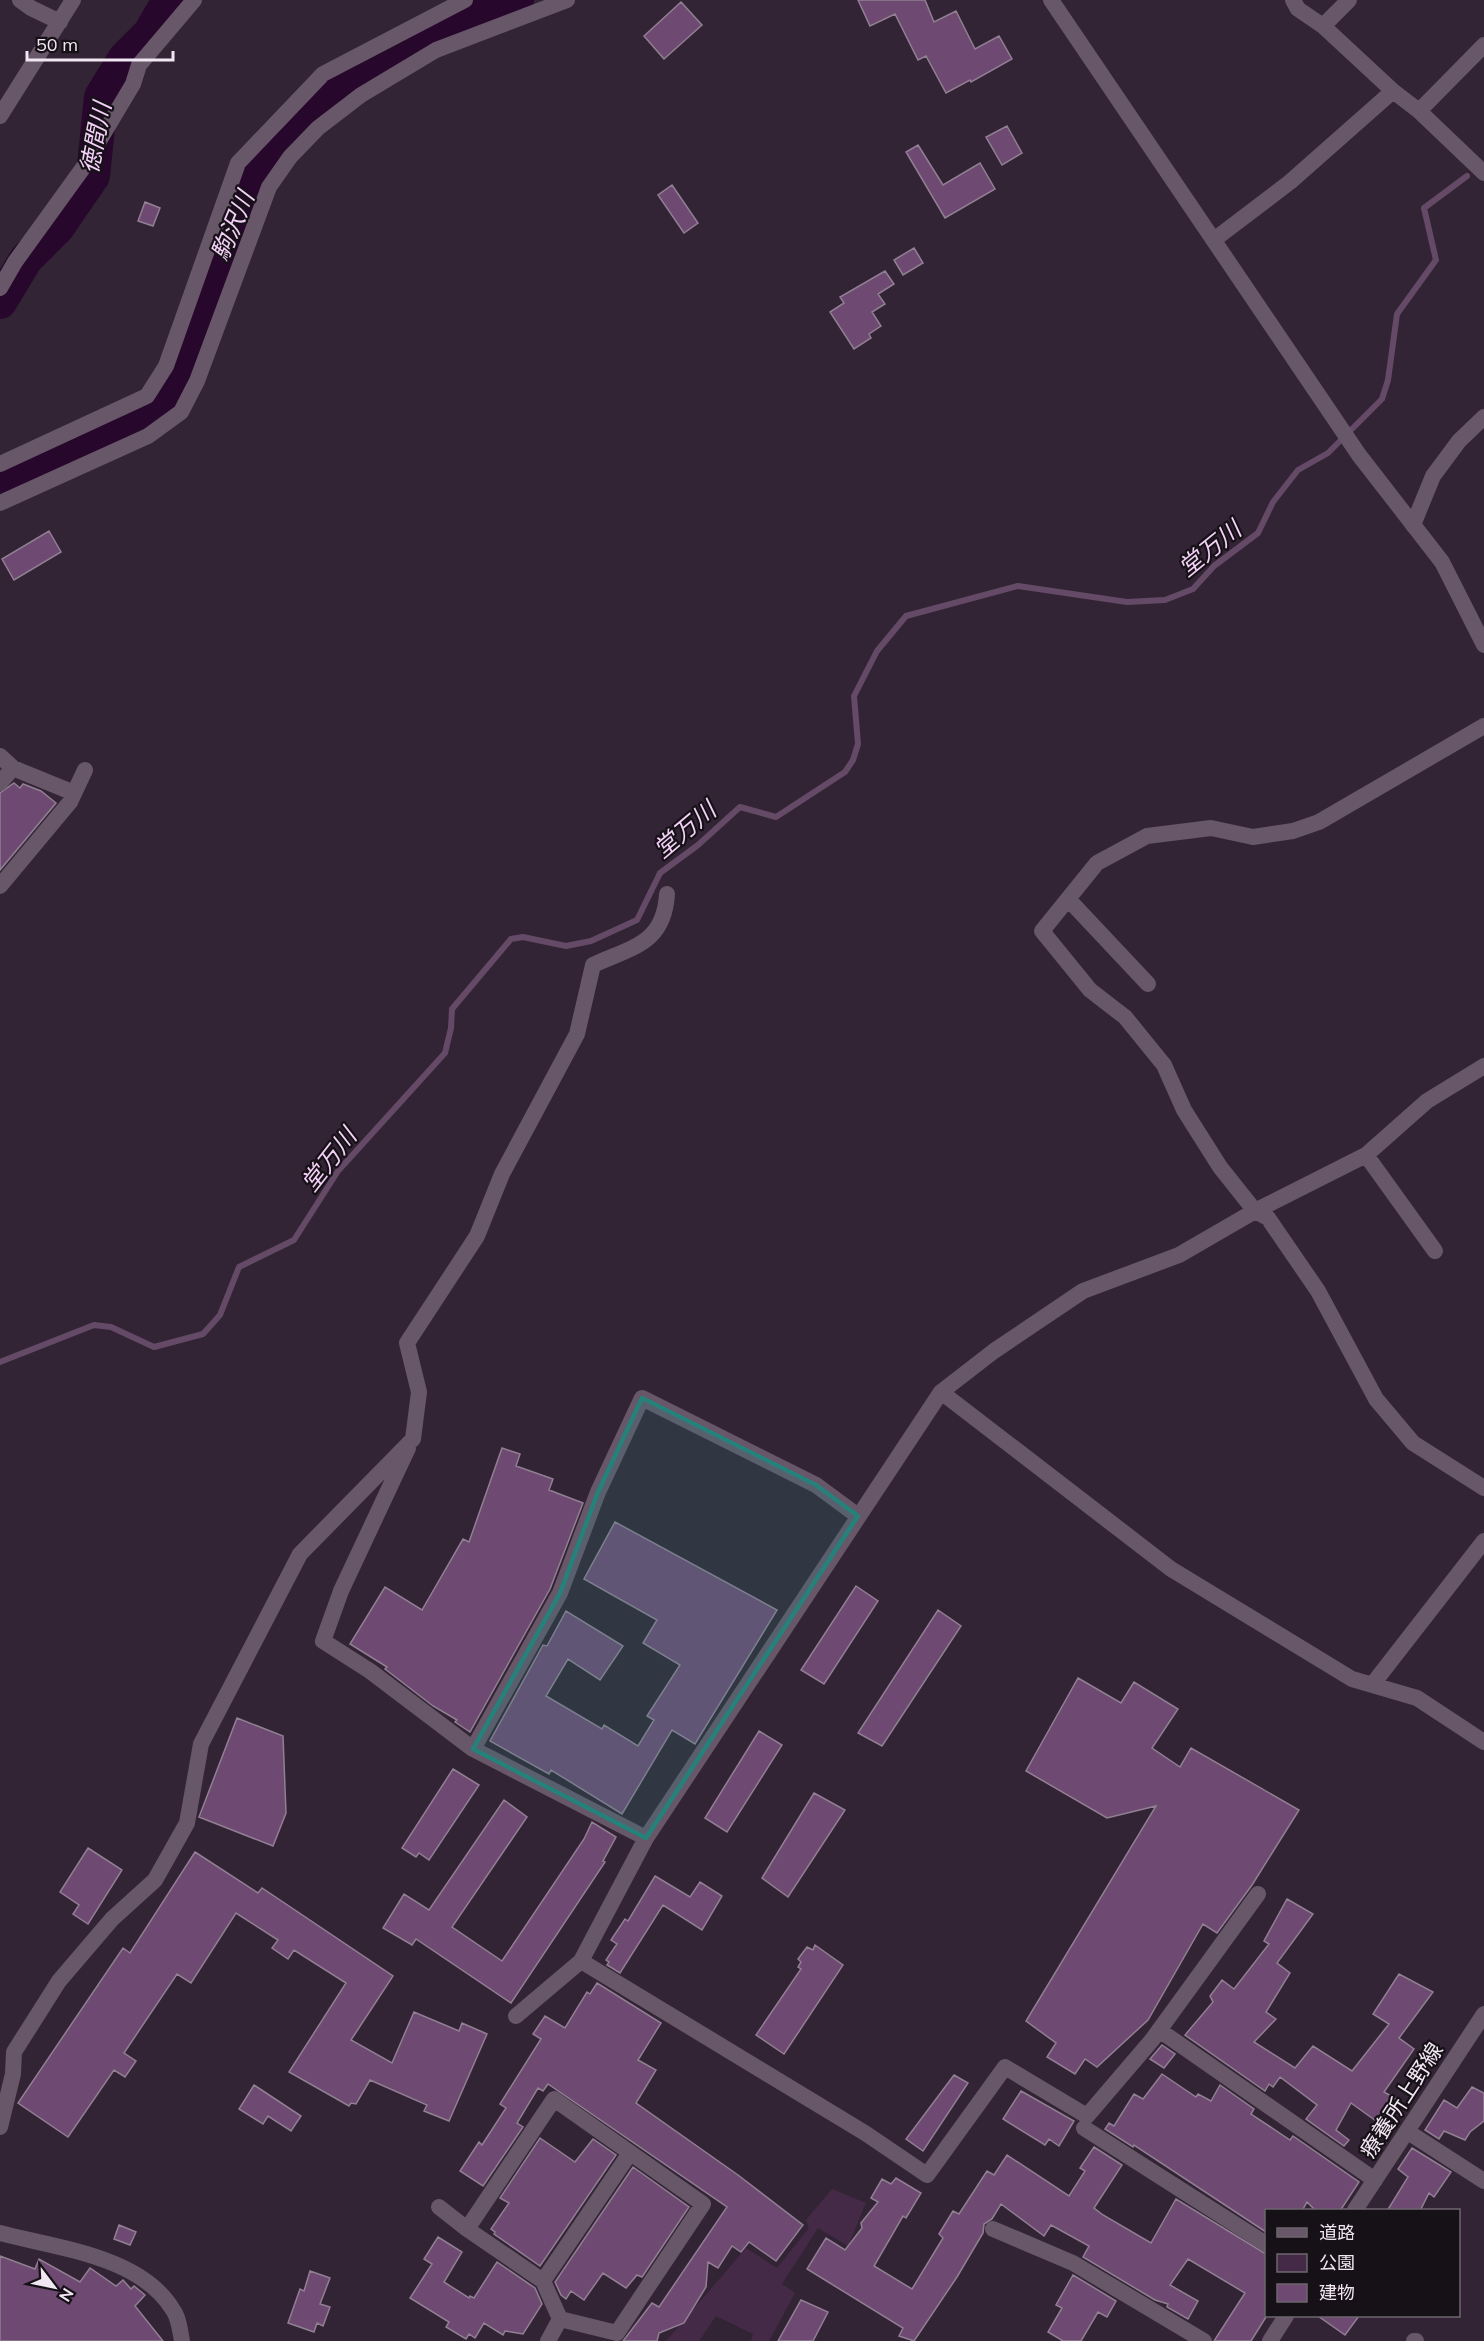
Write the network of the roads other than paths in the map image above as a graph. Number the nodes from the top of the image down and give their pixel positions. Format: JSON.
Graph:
{"nodes":[{"id":1,"x":20,"y":0,"type":"edge"},
{"id":2,"x":73,"y":0,"type":"edge"},
{"id":3,"x":194,"y":0,"type":"edge"},
{"id":4,"x":465,"y":0,"type":"edge"},
{"id":5,"x":567,"y":0,"type":"edge"},
{"id":6,"x":1051,"y":0,"type":"edge"},
{"id":7,"x":1293,"y":0,"type":"edge"},
{"id":8,"x":1349,"y":0,"type":"edge"},
{"id":9,"x":60,"y":22,"type":"junction"},
{"id":10,"x":1323,"y":27,"type":"junction"},
{"id":11,"x":1484,"y":45,"type":"edge"},
{"id":12,"x":1393,"y":91,"type":"junction"},
{"id":13,"x":1419,"y":111,"type":"junction"},
{"id":14,"x":0,"y":116,"type":"edge"},
{"id":15,"x":1484,"y":173,"type":"edge"},
{"id":16,"x":1215,"y":239,"type":"junction"},
{"id":17,"x":0,"y":288,"type":"edge"},
{"id":18,"x":1484,"y":417,"type":"edge"},
{"id":19,"x":0,"y":464,"type":"edge"},
{"id":20,"x":0,"y":503,"type":"edge"},
{"id":21,"x":1413,"y":525,"type":"junction"},
{"id":22,"x":1484,"y":645,"type":"edge"},
{"id":23,"x":1484,"y":726,"type":"edge"},
{"id":24,"x":0,"y":756,"type":"edge"},
{"id":25,"x":13,"y":768,"type":"junction"},
{"id":26,"x":85,"y":770,"type":"dead end"},
{"id":27,"x":0,"y":783,"type":"edge"},
{"id":28,"x":74,"y":793,"type":"junction"},
{"id":29,"x":0,"y":886,"type":"edge"},
{"id":30,"x":667,"y":894,"type":"dead end"},
{"id":31,"x":1069,"y":900,"type":"junction"},
{"id":32,"x":1148,"y":984,"type":"dead end"},
{"id":33,"x":1484,"y":1066,"type":"edge"},
{"id":34,"x":1366,"y":1155,"type":"junction"},
{"id":35,"x":1255,"y":1211,"type":"junction"},
{"id":36,"x":1435,"y":1251,"type":"dead end"},
{"id":37,"x":941,"y":1392,"type":"junction"},
{"id":38,"x":413,"y":1439,"type":"junction"},
{"id":39,"x":1484,"y":1488,"type":"edge"},
{"id":40,"x":858,"y":1516,"type":"junction"},
{"id":41,"x":1484,"y":1541,"type":"edge"},
{"id":42,"x":1372,"y":1685,"type":"junction"},
{"id":43,"x":1484,"y":1742,"type":"edge"},
{"id":44,"x":473,"y":1749,"type":"junction"},
{"id":45,"x":646,"y":1838,"type":"junction"},
{"id":46,"x":1258,"y":1894,"type":"dead end"},
{"id":47,"x":581,"y":1961,"type":"junction"},
{"id":48,"x":1484,"y":2014,"type":"edge"},
{"id":49,"x":516,"y":2016,"type":"dead end"},
{"id":50,"x":1158,"y":2030,"type":"junction"},
{"id":51,"x":1479,"y":2032,"type":"edge"},
{"id":52,"x":0,"y":2127,"type":"edge"},
{"id":53,"x":1084,"y":2128,"type":"dead end"},
{"id":54,"x":1408,"y":2132,"type":"junction"},
{"id":55,"x":630,"y":2153,"type":"junction"},
{"id":56,"x":1375,"y":2180,"type":"junction"},
{"id":57,"x":1484,"y":2181,"type":"edge"},
{"id":58,"x":439,"y":2206,"type":"dead end"},
{"id":59,"x":1356,"y":2209,"type":"edge"},
{"id":60,"x":467,"y":2229,"type":"junction"},
{"id":61,"x":993,"y":2229,"type":"dead end"},
{"id":62,"x":0,"y":2233,"type":"edge"},
{"id":63,"x":1265,"y":2243,"type":"edge"},
{"id":64,"x":543,"y":2281,"type":"junction"},
{"id":65,"x":1285,"y":2317,"type":"edge"},
{"id":66,"x":560,"y":2319,"type":"junction"},
{"id":67,"x":182,"y":2341,"type":"edge"},
{"id":68,"x":548,"y":2341,"type":"edge"},
{"id":69,"x":1204,"y":2341,"type":"edge"},
{"id":70,"x":1270,"y":2341,"type":"edge"}],
"edges":[{"from":1,"to":9,"type":"street"},
{"from":2,"to":9,"type":"street"},
{"from":3,"to":17,"type":"street"},
{"from":4,"to":19,"type":"street"},
{"from":5,"to":20,"type":"street"},
{"from":6,"to":16,"type":"street"},
{"from":7,"to":10,"type":"street"},
{"from":8,"to":10,"type":"street"},
{"from":9,"to":14,"type":"street"},
{"from":10,"to":12,"type":"street"},
{"from":11,"to":13,"type":"street"},
{"from":12,"to":13,"type":"street"},
{"from":12,"to":16,"type":"street"},
{"from":13,"to":15,"type":"street"},
{"from":16,"to":21,"type":"street"},
{"from":18,"to":21,"type":"street"},
{"from":21,"to":22,"type":"street"},
{"from":23,"to":31,"type":"street"},
{"from":24,"to":25,"type":"street"},
{"from":25,"to":27,"type":"street"},
{"from":25,"to":28,"type":"street"},
{"from":26,"to":28,"type":"street"},
{"from":28,"to":29,"type":"street"},
{"from":30,"to":38,"type":"street"},
{"from":31,"to":32,"type":"street"},
{"from":31,"to":35,"type":"street"},
{"from":33,"to":34,"type":"street"},
{"from":34,"to":35,"type":"street"},
{"from":34,"to":36,"type":"street"},
{"from":35,"to":37,"type":"street"},
{"from":35,"to":39,"type":"street"},
{"from":37,"to":40,"type":"street"},
{"from":37,"to":42,"type":"street"},
{"from":38,"to":44,"type":"street"},
{"from":38,"to":52,"type":"street"},
{"from":40,"to":44,"type":"street"},
{"from":40,"to":45,"type":"street"},
{"from":41,"to":42,"type":"street"},
{"from":42,"to":43,"type":"street"},
{"from":44,"to":45,"type":"street"},
{"from":45,"to":47,"type":"street"},
{"from":46,"to":50,"type":"street"},
{"from":47,"to":49,"type":"street"},
{"from":47,"to":50,"type":"street"},
{"from":48,"to":51,"type":"street","name":"療養所上野線"},
{"from":50,"to":56,"type":"street"},
{"from":51,"to":54,"type":"street","name":"療養所上野線"},
{"from":53,"to":63,"type":"street"},
{"from":54,"to":56,"type":"street","name":"療養所上野線"},
{"from":54,"to":57,"type":"street"},
{"from":55,"to":60,"type":"street"},
{"from":55,"to":64,"type":"street"},
{"from":55,"to":66,"type":"street"},
{"from":56,"to":59,"type":"street","name":"療養所上野線"},
{"from":58,"to":60,"type":"street"},
{"from":60,"to":64,"type":"street"},
{"from":61,"to":69,"type":"street"},
{"from":62,"to":67,"type":"street"},
{"from":64,"to":66,"type":"street"},
{"from":65,"to":70,"type":"street"},
{"from":66,"to":68,"type":"street"}]}
